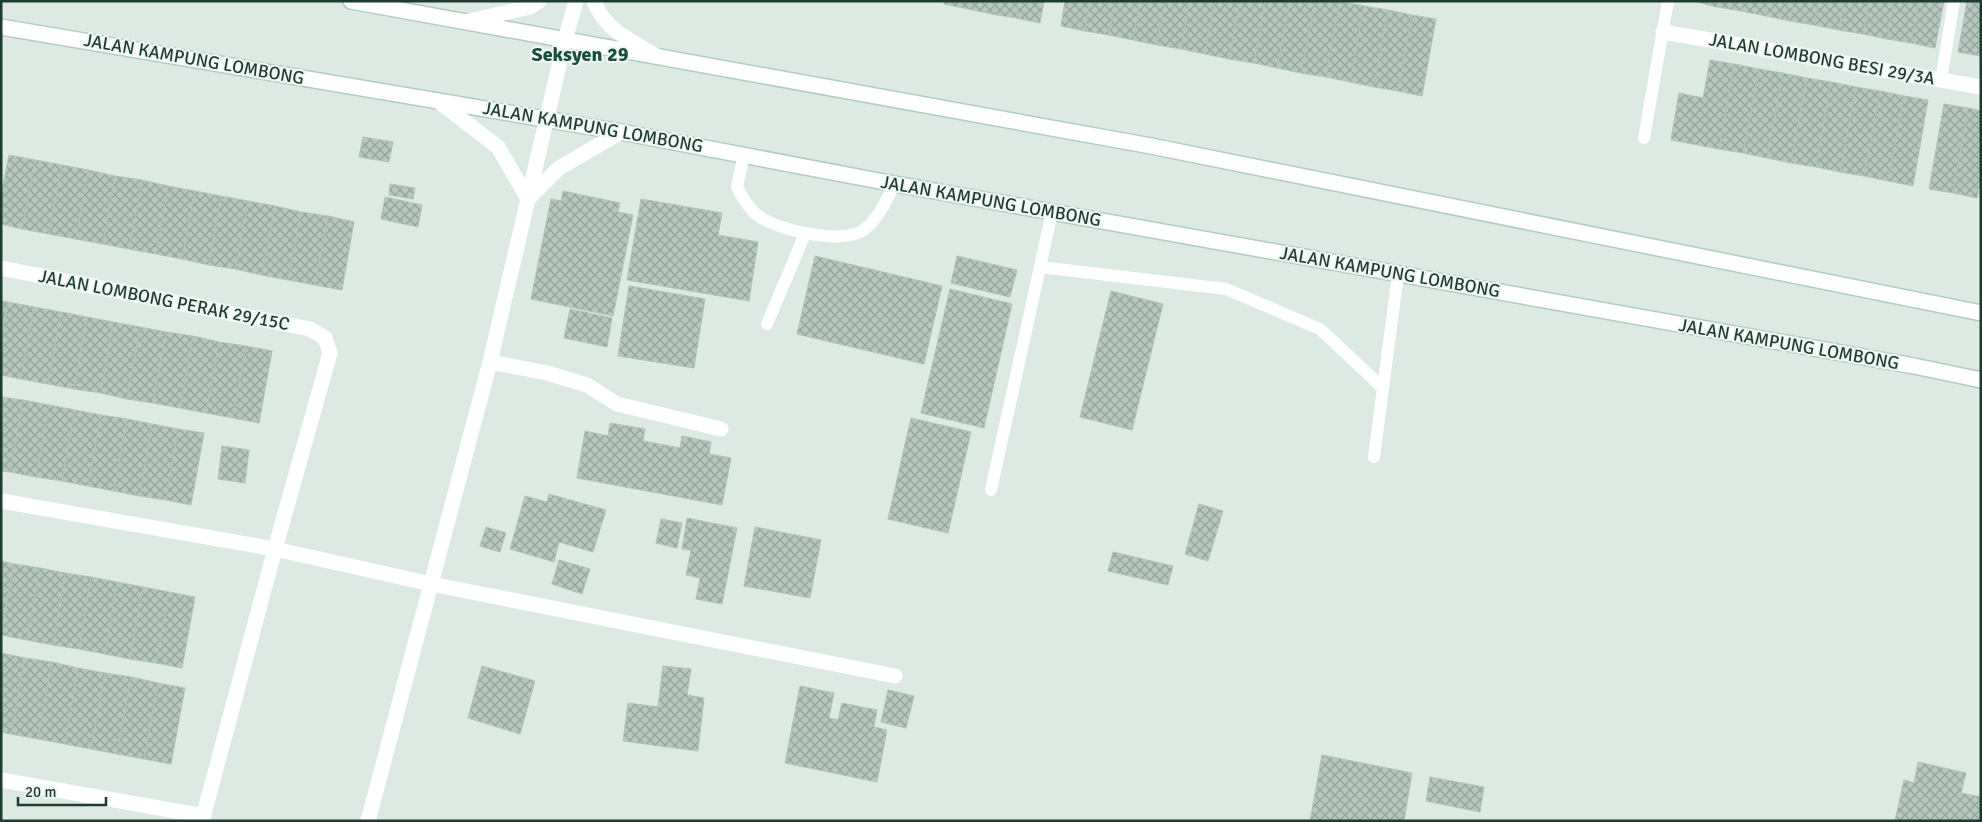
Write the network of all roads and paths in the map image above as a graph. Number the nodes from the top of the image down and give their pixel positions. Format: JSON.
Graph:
{"nodes":[{"id":1,"x":351,"y":1,"type":"edge"},
{"id":2,"x":539,"y":1,"type":"edge"},
{"id":3,"x":576,"y":1,"type":"edge"},
{"id":4,"x":594,"y":1,"type":"edge"},
{"id":5,"x":1668,"y":1,"type":"edge"},
{"id":6,"x":1954,"y":1,"type":"edge"},
{"id":7,"x":469,"y":22,"type":"junction"},
{"id":8,"x":1,"y":27,"type":"edge"},
{"id":9,"x":1663,"y":32,"type":"junction"},
{"id":10,"x":565,"y":40,"type":"junction"},
{"id":11,"x":662,"y":58,"type":"junction"},
{"id":12,"x":1941,"y":80,"type":"junction"},
{"id":13,"x":1981,"y":87,"type":"edge"},
{"id":14,"x":438,"y":100,"type":"junction"},
{"id":15,"x":547,"y":119,"type":"junction"},
{"id":16,"x":621,"y":132,"type":"junction"},
{"id":17,"x":1644,"y":138,"type":"dead end"},
{"id":18,"x":744,"y":154,"type":"junction"},
{"id":19,"x":895,"y":184,"type":"junction"},
{"id":20,"x":528,"y":199,"type":"junction"},
{"id":21,"x":1052,"y":212,"type":"junction"},
{"id":22,"x":805,"y":234,"type":"junction"},
{"id":23,"x":1040,"y":266,"type":"junction"},
{"id":24,"x":1,"y":268,"type":"edge"},
{"id":25,"x":1398,"y":274,"type":"junction"},
{"id":26,"x":1981,"y":313,"type":"edge"},
{"id":27,"x":767,"y":324,"type":"dead end"},
{"id":28,"x":490,"y":362,"type":"junction"},
{"id":29,"x":1981,"y":380,"type":"edge"},
{"id":30,"x":1383,"y":388,"type":"junction"},
{"id":31,"x":721,"y":429,"type":"dead end"},
{"id":32,"x":1374,"y":457,"type":"dead end"},
{"id":33,"x":990,"y":490,"type":"dead end"},
{"id":34,"x":1,"y":501,"type":"edge"},
{"id":35,"x":275,"y":549,"type":"junction"},
{"id":36,"x":431,"y":584,"type":"junction"},
{"id":37,"x":895,"y":676,"type":"dead end"},
{"id":38,"x":1,"y":780,"type":"edge"},
{"id":39,"x":203,"y":818,"type":"edge"},
{"id":40,"x":368,"y":821,"type":"edge"}],
"edges":[{"from":1,"to":7,"type":"street"},
{"from":2,"to":7,"type":"street"},
{"from":3,"to":10,"type":"street"},
{"from":4,"to":11,"type":"street"},
{"from":5,"to":9,"type":"lane"},
{"from":6,"to":12,"type":"lane"},
{"from":7,"to":10,"type":"street"},
{"from":8,"to":14,"type":"street","name":"JALAN KAMPUNG LOMBONG"},
{"from":9,"to":12,"type":"street","name":"JALAN LOMBONG BESI 29/3A"},
{"from":9,"to":17,"type":"lane"},
{"from":10,"to":11,"type":"street"},
{"from":10,"to":15,"type":"street"},
{"from":11,"to":26,"type":"street"},
{"from":12,"to":13,"type":"street","name":"JALAN LOMBONG BESI 29/3A"},
{"from":14,"to":15,"type":"street","name":"JALAN KAMPUNG LOMBONG"},
{"from":14,"to":20,"type":"street"},
{"from":15,"to":16,"type":"street","name":"JALAN KAMPUNG LOMBONG"},
{"from":15,"to":20,"type":"street"},
{"from":16,"to":18,"type":"street","name":"JALAN KAMPUNG LOMBONG"},
{"from":16,"to":20,"type":"street"},
{"from":18,"to":19,"type":"street","name":"JALAN KAMPUNG LOMBONG"},
{"from":18,"to":22,"type":"lane"},
{"from":19,"to":21,"type":"street","name":"JALAN KAMPUNG LOMBONG"},
{"from":19,"to":22,"type":"lane"},
{"from":20,"to":28,"type":"street"},
{"from":21,"to":23,"type":"lane"},
{"from":21,"to":25,"type":"street","name":"JALAN KAMPUNG LOMBONG"},
{"from":22,"to":27,"type":"lane"},
{"from":23,"to":30,"type":"lane"},
{"from":23,"to":33,"type":"lane"},
{"from":24,"to":35,"type":"street","name":"JALAN LOMBONG PERAK 29/15C"},
{"from":25,"to":29,"type":"street","name":"JALAN KAMPUNG LOMBONG"},
{"from":25,"to":30,"type":"lane"},
{"from":28,"to":31,"type":"street"},
{"from":28,"to":36,"type":"street"},
{"from":30,"to":32,"type":"lane"},
{"from":34,"to":35,"type":"street"},
{"from":35,"to":36,"type":"street"},
{"from":35,"to":39,"type":"street"},
{"from":36,"to":37,"type":"street"},
{"from":36,"to":40,"type":"street"},
{"from":38,"to":39,"type":"street"}]}
